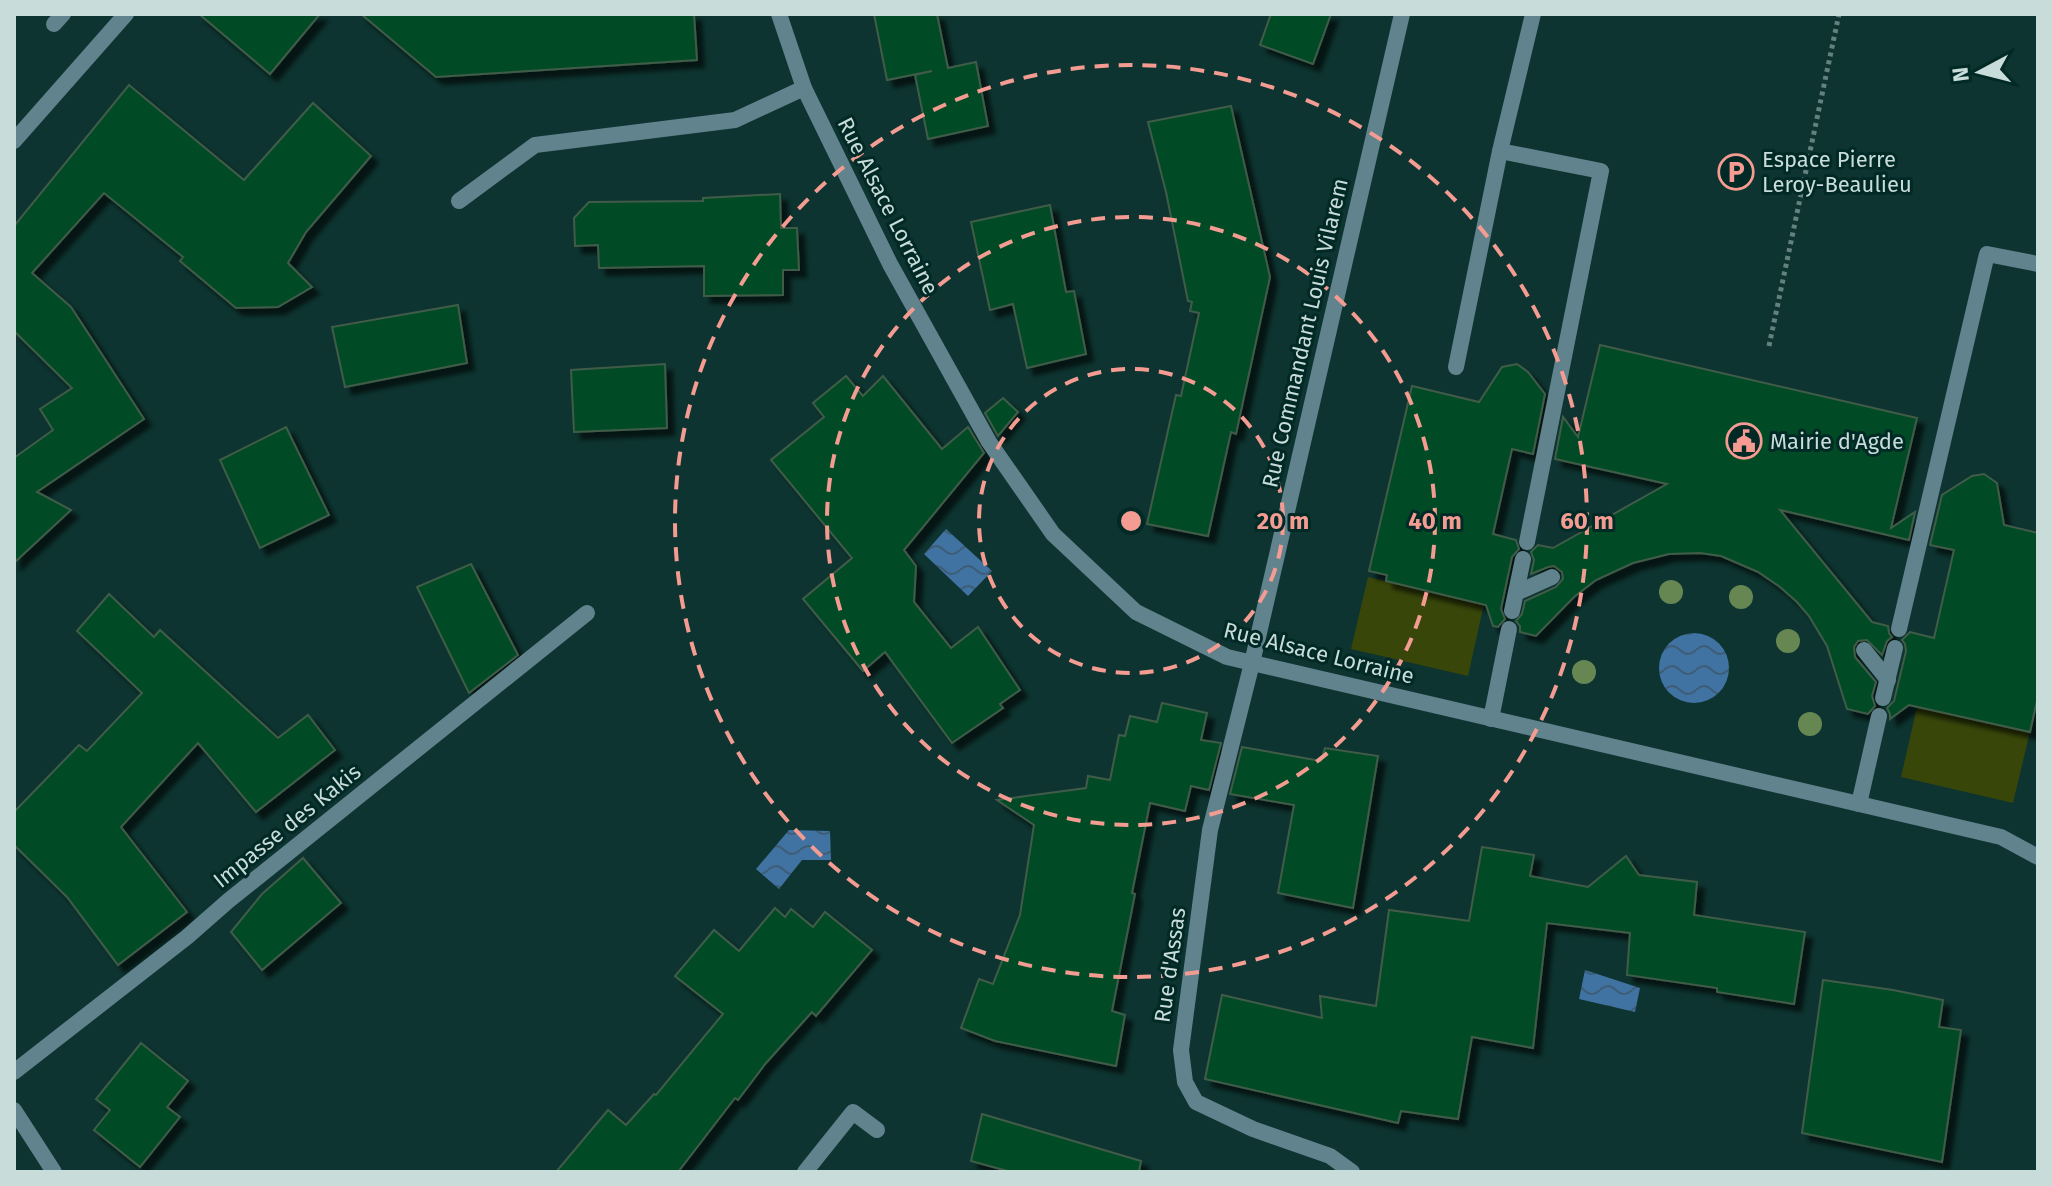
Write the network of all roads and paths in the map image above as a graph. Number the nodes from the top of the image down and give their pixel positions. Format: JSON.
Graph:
{"nodes":[{"id":1,"x":126,"y":14,"type":"edge"},
{"id":2,"x":779,"y":14,"type":"edge"},
{"id":3,"x":1402,"y":14,"type":"edge"},
{"id":4,"x":1533,"y":14,"type":"edge"},
{"id":5,"x":1839,"y":14,"type":"edge"},
{"id":6,"x":804,"y":88,"type":"junction"},
{"id":7,"x":14,"y":141,"type":"edge"},
{"id":8,"x":1500,"y":151,"type":"junction"},
{"id":9,"x":459,"y":201,"type":"dead end"},
{"id":10,"x":2038,"y":264,"type":"edge"},
{"id":11,"x":1769,"y":346,"type":"dead end"},
{"id":12,"x":1456,"y":367,"type":"dead end"},
{"id":13,"x":1552,"y":577,"type":"dead end"},
{"id":14,"x":1516,"y":593,"type":"junction"},
{"id":15,"x":1512,"y":611,"type":"dead end"},
{"id":16,"x":587,"y":613,"type":"dead end"},
{"id":17,"x":1509,"y":629,"type":"dead end"},
{"id":18,"x":1899,"y":629,"type":"dead end"},
{"id":19,"x":1895,"y":648,"type":"dead end"},
{"id":20,"x":1864,"y":650,"type":"dead end"},
{"id":21,"x":1252,"y":663,"type":"junction"},
{"id":22,"x":1888,"y":680,"type":"junction"},
{"id":23,"x":1883,"y":698,"type":"dead end"},
{"id":24,"x":1879,"y":716,"type":"dead end"},
{"id":25,"x":1491,"y":719,"type":"junction"},
{"id":26,"x":1859,"y":804,"type":"junction"},
{"id":27,"x":2038,"y":857,"type":"edge"},
{"id":28,"x":14,"y":1072,"type":"edge"},
{"id":29,"x":14,"y":1110,"type":"edge"},
{"id":30,"x":877,"y":1130,"type":"dead end"},
{"id":31,"x":54,"y":1172,"type":"edge"},
{"id":32,"x":805,"y":1172,"type":"edge"},
{"id":33,"x":1352,"y":1172,"type":"edge"}],
"edges":[{"from":1,"to":7,"type":"street"},
{"from":2,"to":6,"type":"street","name":"Rue Alsace Lorraine"},
{"from":3,"to":21,"type":"street","name":"Rue Commandant Louis Vilarem"},
{"from":4,"to":8,"type":"street"},
{"from":5,"to":11,"type":"path"},
{"from":6,"to":9,"type":"street"},
{"from":6,"to":21,"type":"street","name":"Rue Alsace Lorraine"},
{"from":8,"to":12,"type":"street"},
{"from":8,"to":14,"type":"street"},
{"from":10,"to":18,"type":"street"},
{"from":13,"to":14,"type":"street"},
{"from":14,"to":15,"type":"street"},
{"from":16,"to":28,"type":"street","name":"Impasse des Kakis"},
{"from":17,"to":25,"type":"street"},
{"from":19,"to":22,"type":"street"},
{"from":20,"to":22,"type":"street"},
{"from":21,"to":25,"type":"street","name":"Rue Alsace Lorraine"},
{"from":21,"to":33,"type":"street","name":"Rue d'Assas"},
{"from":22,"to":23,"type":"street"},
{"from":24,"to":26,"type":"street"},
{"from":25,"to":26,"type":"street","name":"Rue Alsace Lorraine"},
{"from":26,"to":27,"type":"street","name":"Rue Alsace Lorraine"},
{"from":29,"to":31,"type":"street"},
{"from":30,"to":32,"type":"street"}]}
